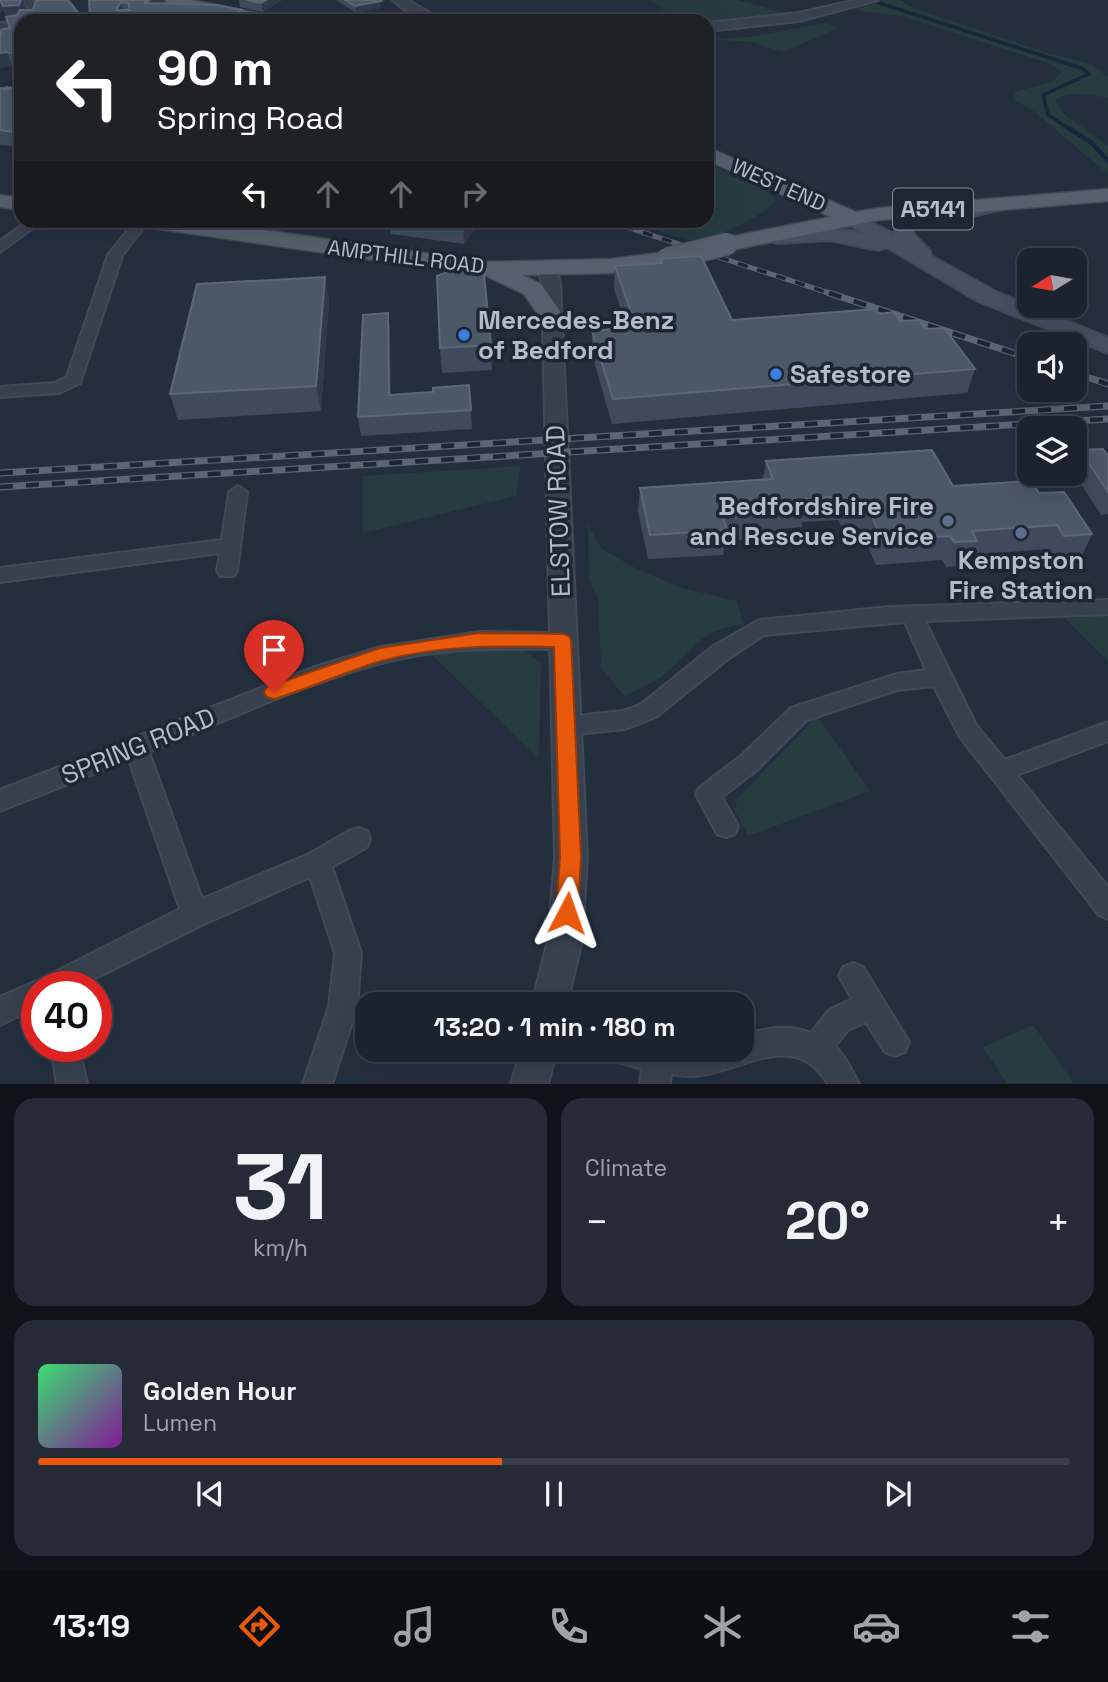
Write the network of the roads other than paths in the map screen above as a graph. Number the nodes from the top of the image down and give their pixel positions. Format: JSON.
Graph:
{"nodes":[{"id":1,"x":168,"y":0,"type":"edge"},
{"id":2,"x":399,"y":0,"type":"edge"},
{"id":3,"x":872,"y":0,"type":"edge"},
{"id":4,"x":237,"y":14,"type":"edge"},
{"id":5,"x":416,"y":14,"type":"edge"},
{"id":6,"x":714,"y":26,"type":"edge"},
{"id":7,"x":714,"y":156,"type":"edge"},
{"id":8,"x":769,"y":181,"type":"junction"},
{"id":9,"x":1107,"y":195,"type":"edge"},
{"id":10,"x":1014,"y":201,"type":"junction"},
{"id":11,"x":850,"y":210,"type":"junction"},
{"id":12,"x":27,"y":228,"type":"edge"},
{"id":13,"x":138,"y":228,"type":"edge"},
{"id":14,"x":200,"y":228,"type":"edge"},
{"id":15,"x":760,"y":230,"type":"junction"},
{"id":16,"x":727,"y":244,"type":"junction"},
{"id":17,"x":0,"y":248,"type":"edge"},
{"id":18,"x":486,"y":269,"type":"junction"},
{"id":19,"x":547,"y":269,"type":"junction"},
{"id":20,"x":943,"y":272,"type":"junction"},
{"id":21,"x":550,"y":314,"type":"junction"},
{"id":22,"x":1108,"y":346,"type":"edge"},
{"id":23,"x":0,"y":392,"type":"edge"},
{"id":24,"x":238,"y":492,"type":"dead end"},
{"id":25,"x":231,"y":545,"type":"junction"},
{"id":26,"x":227,"y":571,"type":"dead end"},
{"id":27,"x":0,"y":575,"type":"edge"},
{"id":28,"x":1108,"y":607,"type":"edge"},
{"id":29,"x":912,"y":614,"type":"junction"},
{"id":30,"x":563,"y":640,"type":"junction"},
{"id":31,"x":940,"y":677,"type":"junction"},
{"id":32,"x":567,"y":726,"type":"junction"},
{"id":33,"x":1108,"y":731,"type":"edge"},
{"id":34,"x":136,"y":747,"type":"junction"},
{"id":35,"x":999,"y":772,"type":"junction"},
{"id":36,"x":0,"y":801,"type":"edge"},
{"id":37,"x":726,"y":826,"type":"dead end"},
{"id":38,"x":358,"y":839,"type":"dead end"},
{"id":39,"x":318,"y":862,"type":"junction"},
{"id":40,"x":1108,"y":907,"type":"edge"},
{"id":41,"x":195,"y":915,"type":"junction"},
{"id":42,"x":82,"y":971,"type":"edge"},
{"id":43,"x":853,"y":976,"type":"dead end"},
{"id":44,"x":553,"y":992,"type":"edge"},
{"id":45,"x":21,"y":1001,"type":"edge"},
{"id":46,"x":872,"y":1006,"type":"junction"},
{"id":47,"x":0,"y":1011,"type":"edge"},
{"id":48,"x":895,"y":1042,"type":"dead end"},
{"id":49,"x":754,"y":1046,"type":"edge"},
{"id":50,"x":817,"y":1050,"type":"junction"},
{"id":51,"x":68,"y":1062,"type":"edge"},
{"id":52,"x":536,"y":1062,"type":"edge"},
{"id":53,"x":694,"y":1062,"type":"edge"},
{"id":54,"x":657,"y":1071,"type":"edge"},
{"id":55,"x":72,"y":1083,"type":"edge"},
{"id":56,"x":317,"y":1083,"type":"edge"},
{"id":57,"x":530,"y":1083,"type":"edge"},
{"id":58,"x":845,"y":1083,"type":"edge"}],
"edges":[{"from":1,"to":4,"type":"main road"},
{"from":2,"to":5,"type":"street"},
{"from":3,"to":6,"type":"street"},
{"from":7,"to":8,"type":"main road","name":"WEST END"},
{"from":8,"to":11,"type":"main road","name":"WEST END"},
{"from":8,"to":11,"type":"main road"},
{"from":8,"to":15,"type":"main road"},
{"from":9,"to":10,"type":"main road","number":"A5141"},
{"from":10,"to":11,"type":"main road","number":"A5141"},
{"from":10,"to":20,"type":"main road"},
{"from":11,"to":15,"type":"main road"},
{"from":11,"to":16,"type":"main road","number":"A5141"},
{"from":11,"to":20,"type":"main road"},
{"from":12,"to":17,"type":"street"},
{"from":13,"to":23,"type":"street"},
{"from":14,"to":18,"type":"main road","name":"AMPTHILL ROAD","number":"A5141"},
{"from":15,"to":16,"type":"main road"},
{"from":16,"to":19,"type":"main road","name":"AMPTHILL ROAD","number":"A5141","bridge":true},
{"from":16,"to":20,"type":"main road"},
{"from":18,"to":19,"type":"main road","name":"AMPTHILL ROAD","number":"A5141"},
{"from":18,"to":21,"type":"main road"},
{"from":19,"to":21,"type":"street","name":"ELSTOW ROAD"},
{"from":20,"to":22,"type":"main road"},
{"from":21,"to":30,"type":"street","name":"ELSTOW ROAD"},
{"from":24,"to":25,"type":"street"},
{"from":25,"to":26,"type":"street"},
{"from":25,"to":27,"type":"street"},
{"from":28,"to":29,"type":"street"},
{"from":29,"to":31,"type":"street"},
{"from":29,"to":32,"type":"street"},
{"from":30,"to":32,"type":"street","name":"ELSTOW ROAD"},
{"from":30,"to":34,"type":"street","name":"SPRING ROAD"},
{"from":31,"to":35,"type":"street"},
{"from":31,"to":37,"type":"street"},
{"from":32,"to":44,"type":"street","name":"ELSTOW ROAD"},
{"from":33,"to":35,"type":"street"},
{"from":34,"to":36,"type":"street","name":"SPRING ROAD"},
{"from":34,"to":41,"type":"street"},
{"from":35,"to":40,"type":"street"},
{"from":38,"to":39,"type":"street"},
{"from":39,"to":41,"type":"street"},
{"from":39,"to":56,"type":"street"},
{"from":41,"to":42,"type":"street"},
{"from":43,"to":46,"type":"street"},
{"from":45,"to":47,"type":"street"},
{"from":46,"to":48,"type":"street"},
{"from":46,"to":50,"type":"street"},
{"from":49,"to":50,"type":"street"},
{"from":50,"to":58,"type":"street"},
{"from":51,"to":55,"type":"street"},
{"from":52,"to":57,"type":"street"},
{"from":53,"to":54,"type":"street"}]}
